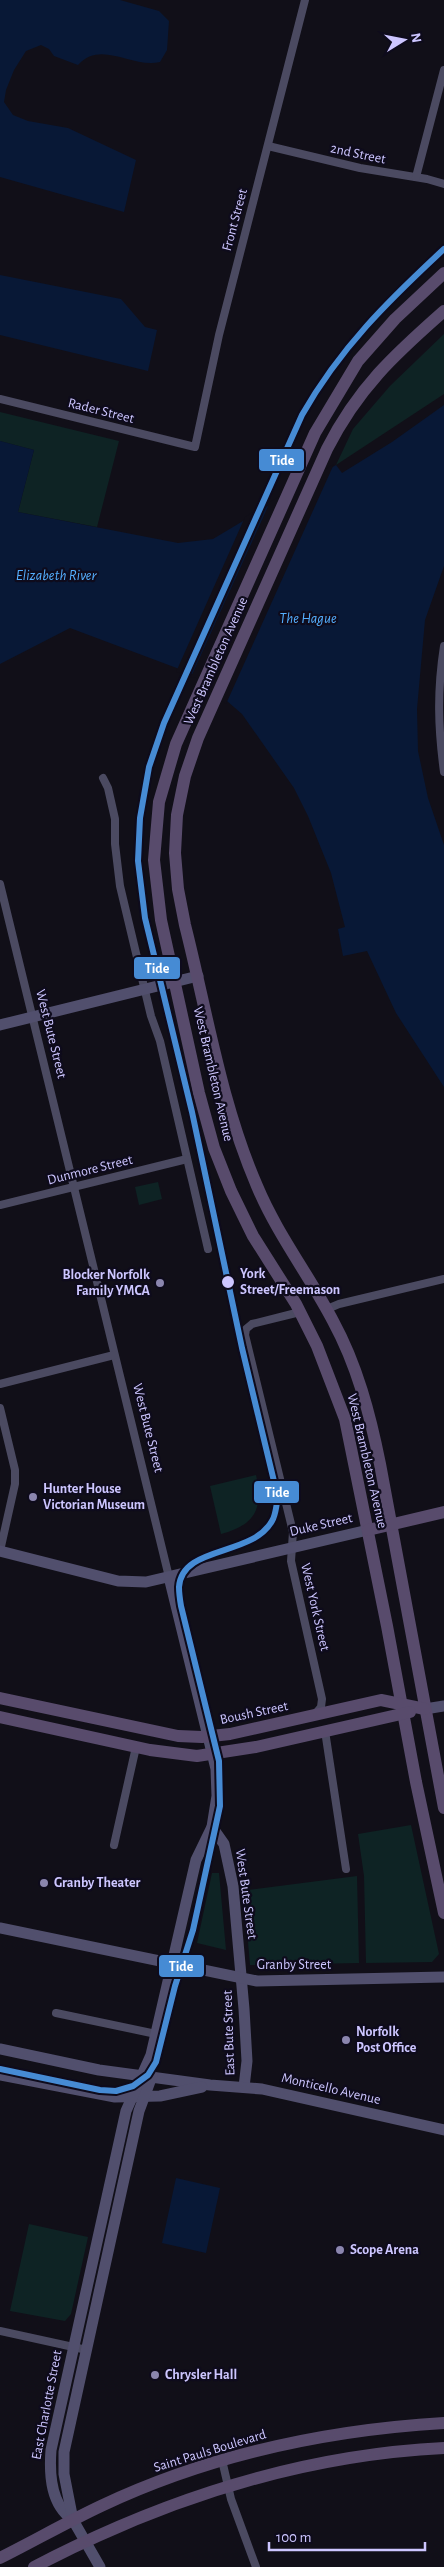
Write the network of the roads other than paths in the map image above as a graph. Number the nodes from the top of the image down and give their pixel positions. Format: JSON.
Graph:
{"nodes":[{"id":1,"x":305,"y":0,"type":"edge"},
{"id":2,"x":444,"y":70,"type":"edge"},
{"id":3,"x":268,"y":146,"type":"junction"},
{"id":4,"x":416,"y":177,"type":"junction"},
{"id":5,"x":444,"y":184,"type":"edge"},
{"id":6,"x":444,"y":273,"type":"edge"},
{"id":7,"x":444,"y":310,"type":"edge"},
{"id":8,"x":0,"y":399,"type":"edge"},
{"id":9,"x":195,"y":447,"type":"joint"},
{"id":10,"x":444,"y":646,"type":"edge"},
{"id":11,"x":444,"y":772,"type":"edge"},
{"id":12,"x":103,"y":778,"type":"dead end"},
{"id":13,"x":0,"y":884,"type":"edge"},
{"id":14,"x":198,"y":976,"type":"junction"},
{"id":15,"x":176,"y":982,"type":"junction"},
{"id":16,"x":145,"y":989,"type":"junction"},
{"id":17,"x":32,"y":1017,"type":"junction"},
{"id":18,"x":0,"y":1025,"type":"edge"},
{"id":19,"x":187,"y":1159,"type":"junction"},
{"id":20,"x":73,"y":1188,"type":"junction"},
{"id":21,"x":0,"y":1205,"type":"edge"},
{"id":22,"x":208,"y":1249,"type":"dead end"},
{"id":23,"x":444,"y":1279,"type":"edge"},
{"id":24,"x":326,"y":1309,"type":"junction"},
{"id":25,"x":300,"y":1312,"type":"junction"},
{"id":26,"x":114,"y":1355,"type":"junction"},
{"id":27,"x":0,"y":1384,"type":"edge"},
{"id":28,"x":0,"y":1408,"type":"edge"},
{"id":29,"x":444,"y":1512,"type":"edge"},
{"id":30,"x":392,"y":1524,"type":"junction"},
{"id":31,"x":368,"y":1530,"type":"junction"},
{"id":32,"x":292,"y":1547,"type":"junction"},
{"id":33,"x":0,"y":1551,"type":"edge"},
{"id":34,"x":169,"y":1577,"type":"junction"},
{"id":35,"x":0,"y":1698,"type":"edge"},
{"id":36,"x":444,"y":1706,"type":"edge"},
{"id":37,"x":402,"y":1709,"type":"junction"},
{"id":38,"x":425,"y":1709,"type":"junction"},
{"id":39,"x":313,"y":1716,"type":"junction"},
{"id":40,"x":0,"y":1717,"type":"edge"},
{"id":41,"x":325,"y":1731,"type":"junction"},
{"id":42,"x":208,"y":1737,"type":"junction"},
{"id":43,"x":136,"y":1747,"type":"junction"},
{"id":44,"x":213,"y":1755,"type":"junction"},
{"id":45,"x":441,"y":1776,"type":"edge"},
{"id":46,"x":444,"y":1808,"type":"edge"},
{"id":47,"x":212,"y":1828,"type":"junction"},
{"id":48,"x":114,"y":1845,"type":"dead end"},
{"id":49,"x":346,"y":1870,"type":"dead end"},
{"id":50,"x":444,"y":1913,"type":"edge"},
{"id":51,"x":0,"y":1928,"type":"edge"},
{"id":52,"x":171,"y":1964,"type":"junction"},
{"id":53,"x":444,"y":1977,"type":"edge"},
{"id":54,"x":241,"y":1978,"type":"junction"},
{"id":55,"x":56,"y":2013,"type":"dead end"},
{"id":56,"x":156,"y":2034,"type":"junction"},
{"id":57,"x":0,"y":2049,"type":"edge"},
{"id":58,"x":0,"y":2074,"type":"edge"},
{"id":59,"x":147,"y":2075,"type":"junction"},
{"id":60,"x":210,"y":2085,"type":"junction"},
{"id":61,"x":244,"y":2087,"type":"junction"},
{"id":62,"x":144,"y":2096,"type":"junction"},
{"id":63,"x":131,"y":2097,"type":"junction"},
{"id":64,"x":444,"y":2130,"type":"edge"},
{"id":65,"x":0,"y":2331,"type":"edge"},
{"id":66,"x":74,"y":2347,"type":"junction"},
{"id":67,"x":87,"y":2350,"type":"junction"},
{"id":68,"x":444,"y":2423,"type":"edge"},
{"id":69,"x":444,"y":2448,"type":"edge"},
{"id":70,"x":222,"y":2460,"type":"junction"},
{"id":71,"x":228,"y":2487,"type":"junction"},
{"id":72,"x":73,"y":2520,"type":"junction"},
{"id":73,"x":85,"y":2541,"type":"junction"},
{"id":74,"x":0,"y":2558,"type":"edge"},
{"id":75,"x":34,"y":2567,"type":"edge"},
{"id":76,"x":100,"y":2567,"type":"edge"},
{"id":77,"x":256,"y":2567,"type":"edge"}],
"edges":[{"from":1,"to":3,"type":"street","name":"Front Street"},
{"from":2,"to":4,"type":"street"},
{"from":3,"to":4,"type":"street","name":"2nd Street"},
{"from":3,"to":9,"type":"street","name":"Front Street"},
{"from":4,"to":5,"type":"street","name":"2nd Street"},
{"from":6,"to":15,"type":"main road","name":"West Brambleton Avenue"},
{"from":7,"to":14,"type":"main road","name":"West Brambleton Avenue"},
{"from":8,"to":9,"type":"street","name":"Rader Street"},
{"from":10,"to":11,"type":"street"},
{"from":12,"to":16,"type":"street"},
{"from":13,"to":17,"type":"street","name":"West Bute Street"},
{"from":14,"to":15,"type":"street"},
{"from":14,"to":24,"type":"main road","name":"West Brambleton Avenue"},
{"from":15,"to":16,"type":"street"},
{"from":15,"to":25,"type":"main road","name":"West Brambleton Avenue"},
{"from":16,"to":17,"type":"street"},
{"from":16,"to":19,"type":"street"},
{"from":17,"to":18,"type":"street"},
{"from":17,"to":20,"type":"street","name":"West Bute Street"},
{"from":19,"to":20,"type":"street","name":"Dunmore Street"},
{"from":19,"to":22,"type":"street"},
{"from":20,"to":21,"type":"street","name":"Dunmore Street"},
{"from":20,"to":26,"type":"street","name":"West Bute Street"},
{"from":23,"to":24,"type":"street"},
{"from":24,"to":30,"type":"main road","name":"West Brambleton Avenue"},
{"from":25,"to":31,"type":"main road","name":"West Brambleton Avenue"},
{"from":25,"to":32,"type":"street","name":"West York Street"},
{"from":26,"to":27,"type":"street"},
{"from":26,"to":34,"type":"street","name":"West Bute Street"},
{"from":28,"to":33,"type":"street"},
{"from":29,"to":30,"type":"main road","name":"Duke Street"},
{"from":30,"to":31,"type":"main road","name":"Duke Street"},
{"from":30,"to":38,"type":"main road","name":"West Brambleton Avenue"},
{"from":31,"to":32,"type":"street","name":"Duke Street"},
{"from":31,"to":37,"type":"main road","name":"West Brambleton Avenue"},
{"from":32,"to":34,"type":"street","name":"Duke Street"},
{"from":32,"to":39,"type":"street","name":"West York Street"},
{"from":33,"to":34,"type":"street","name":"Duke Street"},
{"from":34,"to":42,"type":"street","name":"West Bute Street"},
{"from":35,"to":42,"type":"main road","name":"Boush Street"},
{"from":36,"to":38,"type":"street","name":"Boush Street"},
{"from":37,"to":38,"type":"main road","name":"Boush Street"},
{"from":37,"to":39,"type":"main road","name":"Boush Street"},
{"from":37,"to":41,"type":"main road","name":"Boush Street"},
{"from":37,"to":50,"type":"main road","name":"West Brambleton Avenue"},
{"from":38,"to":45,"type":"main road","name":"West Brambleton Avenue"},
{"from":39,"to":42,"type":"main road","name":"Boush Street"},
{"from":40,"to":43,"type":"main road","name":"Boush Street"},
{"from":41,"to":44,"type":"main road","name":"Boush Street"},
{"from":41,"to":49,"type":"street"},
{"from":42,"to":44,"type":"street","name":"West Bute Street"},
{"from":43,"to":44,"type":"main road","name":"Boush Street"},
{"from":43,"to":48,"type":"street"},
{"from":44,"to":47,"type":"street","name":"West Bute Street"},
{"from":45,"to":46,"type":"main road","name":"West Brambleton Avenue"},
{"from":47,"to":52,"type":"street","name":"East Charlotte Street"},
{"from":47,"to":54,"type":"street","name":"West Bute Street"},
{"from":51,"to":52,"type":"street","name":"Granby Street"},
{"from":52,"to":54,"type":"street","name":"Granby Street"},
{"from":52,"to":56,"type":"street","name":"East Charlotte Street"},
{"from":53,"to":54,"type":"street","name":"Granby Street"},
{"from":54,"to":61,"type":"street","name":"East Bute Street"},
{"from":55,"to":56,"type":"street"},
{"from":56,"to":59,"type":"street","name":"East Charlotte Street"},
{"from":57,"to":59,"type":"street","name":"Monticello Avenue"},
{"from":58,"to":63,"type":"street","name":"Monticello Avenue"},
{"from":59,"to":60,"type":"street","name":"Monticello Avenue"},
{"from":59,"to":62,"type":"street","name":"East Charlotte Street"},
{"from":59,"to":63,"type":"street","name":"East Charlotte Street"},
{"from":60,"to":61,"type":"street","name":"Monticello Avenue"},
{"from":60,"to":62,"type":"street","name":"Monticello Avenue"},
{"from":61,"to":64,"type":"street","name":"Monticello Avenue"},
{"from":62,"to":63,"type":"street","name":"Monticello Avenue"},
{"from":62,"to":67,"type":"street","name":"East Charlotte Street"},
{"from":63,"to":66,"type":"street","name":"East Charlotte Street"},
{"from":65,"to":66,"type":"street"},
{"from":66,"to":67,"type":"street"},
{"from":66,"to":72,"type":"street","name":"East Charlotte Street"},
{"from":67,"to":72,"type":"street","name":"East Charlotte Street"},
{"from":68,"to":70,"type":"main road","name":"Saint Pauls Boulevard"},
{"from":69,"to":71,"type":"main road"},
{"from":70,"to":71,"type":"street"},
{"from":70,"to":72,"type":"main road","name":"Saint Pauls Boulevard"},
{"from":71,"to":73,"type":"main road"},
{"from":71,"to":77,"type":"street"},
{"from":72,"to":73,"type":"street"},
{"from":72,"to":74,"type":"main road","name":"Saint Pauls Boulevard"},
{"from":73,"to":75,"type":"main road"},
{"from":73,"to":76,"type":"street"}]}
